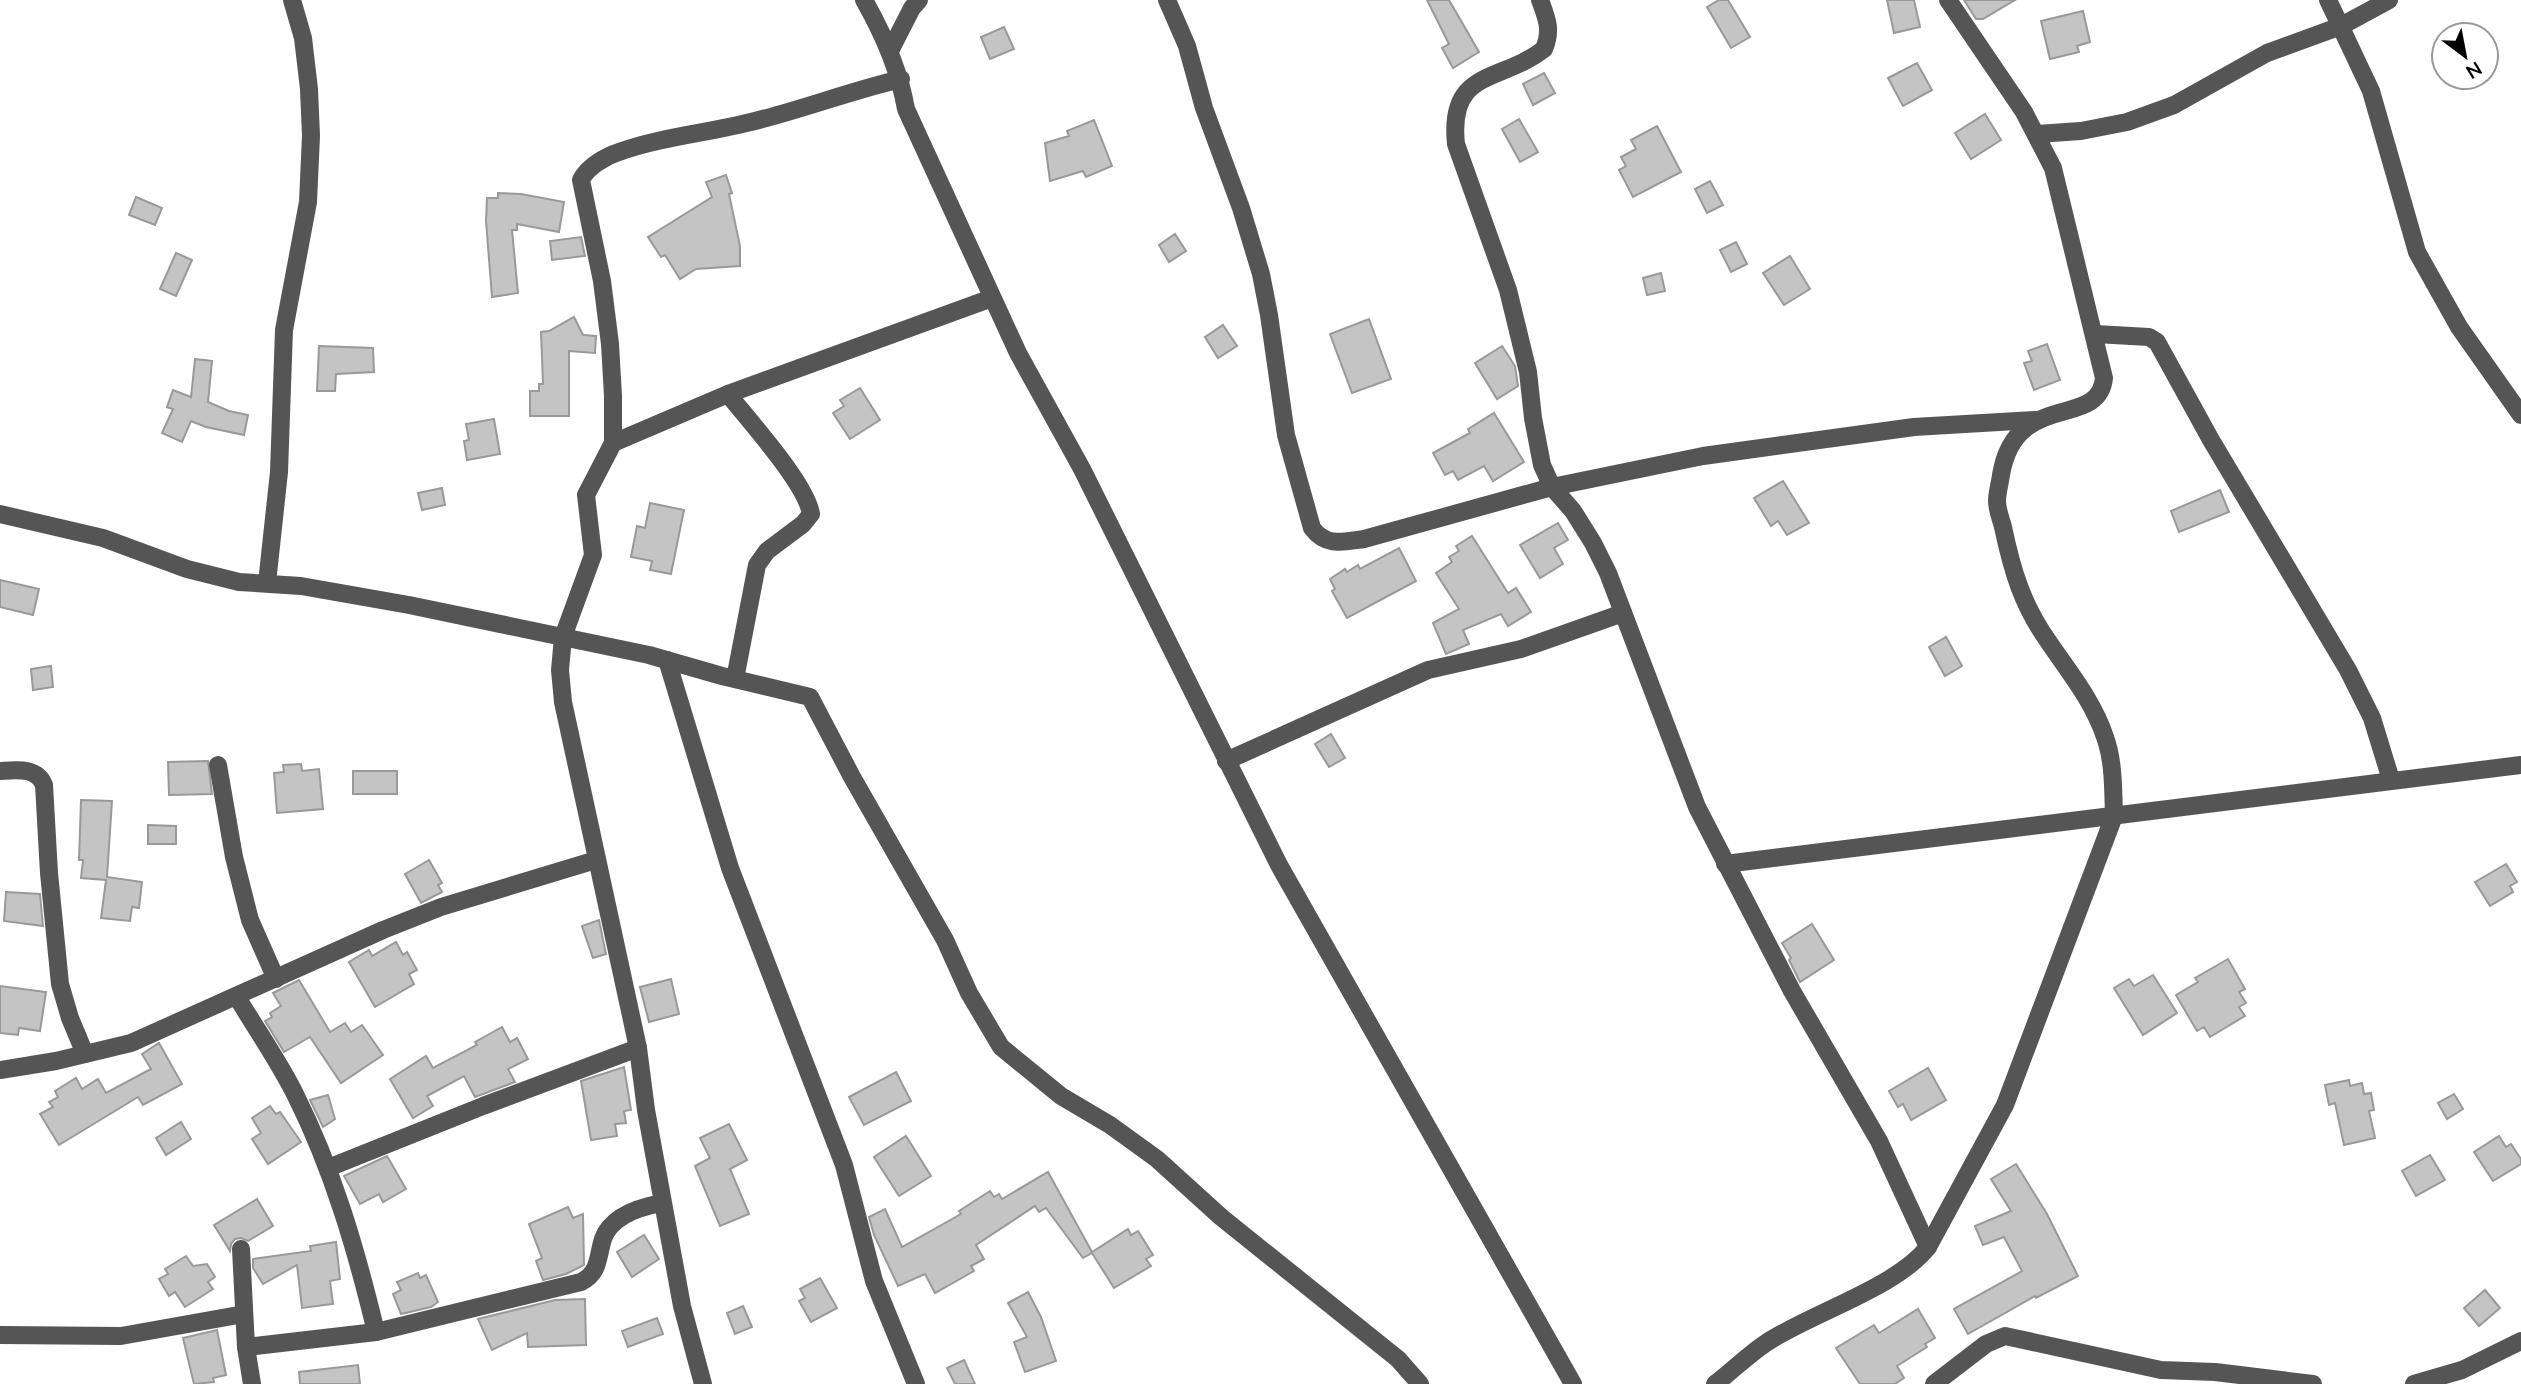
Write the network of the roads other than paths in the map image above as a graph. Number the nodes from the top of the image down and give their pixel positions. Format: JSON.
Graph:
{"nodes":[{"id":1,"x":292,"y":0,"type":"edge"},
{"id":2,"x":864,"y":0,"type":"edge"},
{"id":3,"x":919,"y":0,"type":"edge"},
{"id":4,"x":1167,"y":0,"type":"edge"},
{"id":5,"x":1540,"y":0,"type":"edge"},
{"id":6,"x":1948,"y":0,"type":"edge"},
{"id":7,"x":2329,"y":0,"type":"edge"},
{"id":8,"x":2389,"y":0,"type":"edge"},
{"id":9,"x":2341,"y":26,"type":"junction"},
{"id":10,"x":890,"y":51,"type":"junction"},
{"id":11,"x":901,"y":79,"type":"junction"},
{"id":12,"x":2037,"y":134,"type":"junction"},
{"id":13,"x":992,"y":298,"type":"junction"},
{"id":14,"x":2095,"y":334,"type":"junction"},
{"id":15,"x":728,"y":394,"type":"junction"},
{"id":16,"x":2521,"y":415,"type":"edge"},
{"id":17,"x":2035,"y":420,"type":"junction"},
{"id":18,"x":613,"y":443,"type":"junction"},
{"id":19,"x":1552,"y":487,"type":"junction"},
{"id":20,"x":0,"y":514,"type":"edge"},
{"id":21,"x":267,"y":583,"type":"junction"},
{"id":22,"x":1623,"y":613,"type":"junction"},
{"id":23,"x":563,"y":637,"type":"junction"},
{"id":24,"x":667,"y":660,"type":"junction"},
{"id":25,"x":735,"y":679,"type":"junction"},
{"id":26,"x":1226,"y":761,"type":"junction"},
{"id":27,"x":219,"y":765,"type":"dead end"},
{"id":28,"x":2521,"y":765,"type":"edge"},
{"id":29,"x":0,"y":771,"type":"edge"},
{"id":30,"x":2391,"y":780,"type":"junction"},
{"id":31,"x":2114,"y":816,"type":"junction"},
{"id":32,"x":596,"y":860,"type":"junction"},
{"id":33,"x":1725,"y":864,"type":"junction"},
{"id":34,"x":276,"y":979,"type":"junction"},
{"id":35,"x":237,"y":997,"type":"junction"},
{"id":36,"x":638,"y":1048,"type":"junction"},
{"id":37,"x":85,"y":1054,"type":"junction"},
{"id":38,"x":0,"y":1070,"type":"edge"},
{"id":39,"x":328,"y":1168,"type":"junction"},
{"id":40,"x":662,"y":1203,"type":"junction"},
{"id":41,"x":1928,"y":1247,"type":"junction"},
{"id":42,"x":240,"y":1249,"type":"dead end"},
{"id":43,"x":244,"y":1314,"type":"junction"},
{"id":44,"x":376,"y":1332,"type":"junction"},
{"id":45,"x":0,"y":1335,"type":"edge"},
{"id":46,"x":2521,"y":1341,"type":"edge"},
{"id":47,"x":246,"y":1347,"type":"junction"},
{"id":48,"x":252,"y":1384,"type":"edge"},
{"id":49,"x":703,"y":1384,"type":"edge"},
{"id":50,"x":916,"y":1384,"type":"edge"},
{"id":51,"x":1420,"y":1384,"type":"edge"},
{"id":52,"x":1573,"y":1384,"type":"edge"},
{"id":53,"x":1715,"y":1384,"type":"edge"},
{"id":54,"x":1934,"y":1384,"type":"edge"},
{"id":55,"x":2314,"y":1384,"type":"edge"},
{"id":56,"x":2414,"y":1384,"type":"edge"}],
"edges":[{"from":1,"to":21,"type":"street"},
{"from":2,"to":10,"type":"street"},
{"from":3,"to":10,"type":"street"},
{"from":4,"to":19,"type":"street"},
{"from":5,"to":19,"type":"street"},
{"from":6,"to":12,"type":"street"},
{"from":7,"to":9,"type":"street"},
{"from":8,"to":9,"type":"street"},
{"from":9,"to":12,"type":"street"},
{"from":9,"to":16,"type":"street"},
{"from":10,"to":11,"type":"street"},
{"from":11,"to":13,"type":"street"},
{"from":11,"to":18,"type":"street"},
{"from":12,"to":14,"type":"street"},
{"from":13,"to":15,"type":"street"},
{"from":13,"to":26,"type":"street"},
{"from":14,"to":17,"type":"street"},
{"from":14,"to":30,"type":"street"},
{"from":15,"to":18,"type":"street"},
{"from":15,"to":25,"type":"street"},
{"from":17,"to":19,"type":"street"},
{"from":17,"to":31,"type":"street"},
{"from":18,"to":23,"type":"street"},
{"from":19,"to":22,"type":"street"},
{"from":20,"to":21,"type":"street"},
{"from":21,"to":23,"type":"street"},
{"from":22,"to":26,"type":"street"},
{"from":22,"to":33,"type":"street"},
{"from":23,"to":24,"type":"street"},
{"from":23,"to":32,"type":"street"},
{"from":24,"to":25,"type":"street"},
{"from":24,"to":50,"type":"street"},
{"from":25,"to":51,"type":"street"},
{"from":26,"to":52,"type":"street"},
{"from":27,"to":34,"type":"street"},
{"from":28,"to":30,"type":"street"},
{"from":29,"to":37,"type":"street"},
{"from":30,"to":31,"type":"street"},
{"from":31,"to":33,"type":"street"},
{"from":31,"to":41,"type":"street"},
{"from":32,"to":34,"type":"street"},
{"from":32,"to":36,"type":"street"},
{"from":33,"to":41,"type":"street"},
{"from":34,"to":35,"type":"street"},
{"from":35,"to":37,"type":"street"},
{"from":35,"to":39,"type":"street"},
{"from":36,"to":39,"type":"street"},
{"from":36,"to":40,"type":"street"},
{"from":37,"to":38,"type":"street"},
{"from":39,"to":44,"type":"street"},
{"from":40,"to":44,"type":"street"},
{"from":40,"to":49,"type":"street"},
{"from":41,"to":53,"type":"street"},
{"from":42,"to":43,"type":"street"},
{"from":43,"to":45,"type":"street"},
{"from":43,"to":47,"type":"street"},
{"from":44,"to":47,"type":"street"},
{"from":46,"to":56,"type":"street"},
{"from":47,"to":48,"type":"street"},
{"from":54,"to":55,"type":"street"}]}
